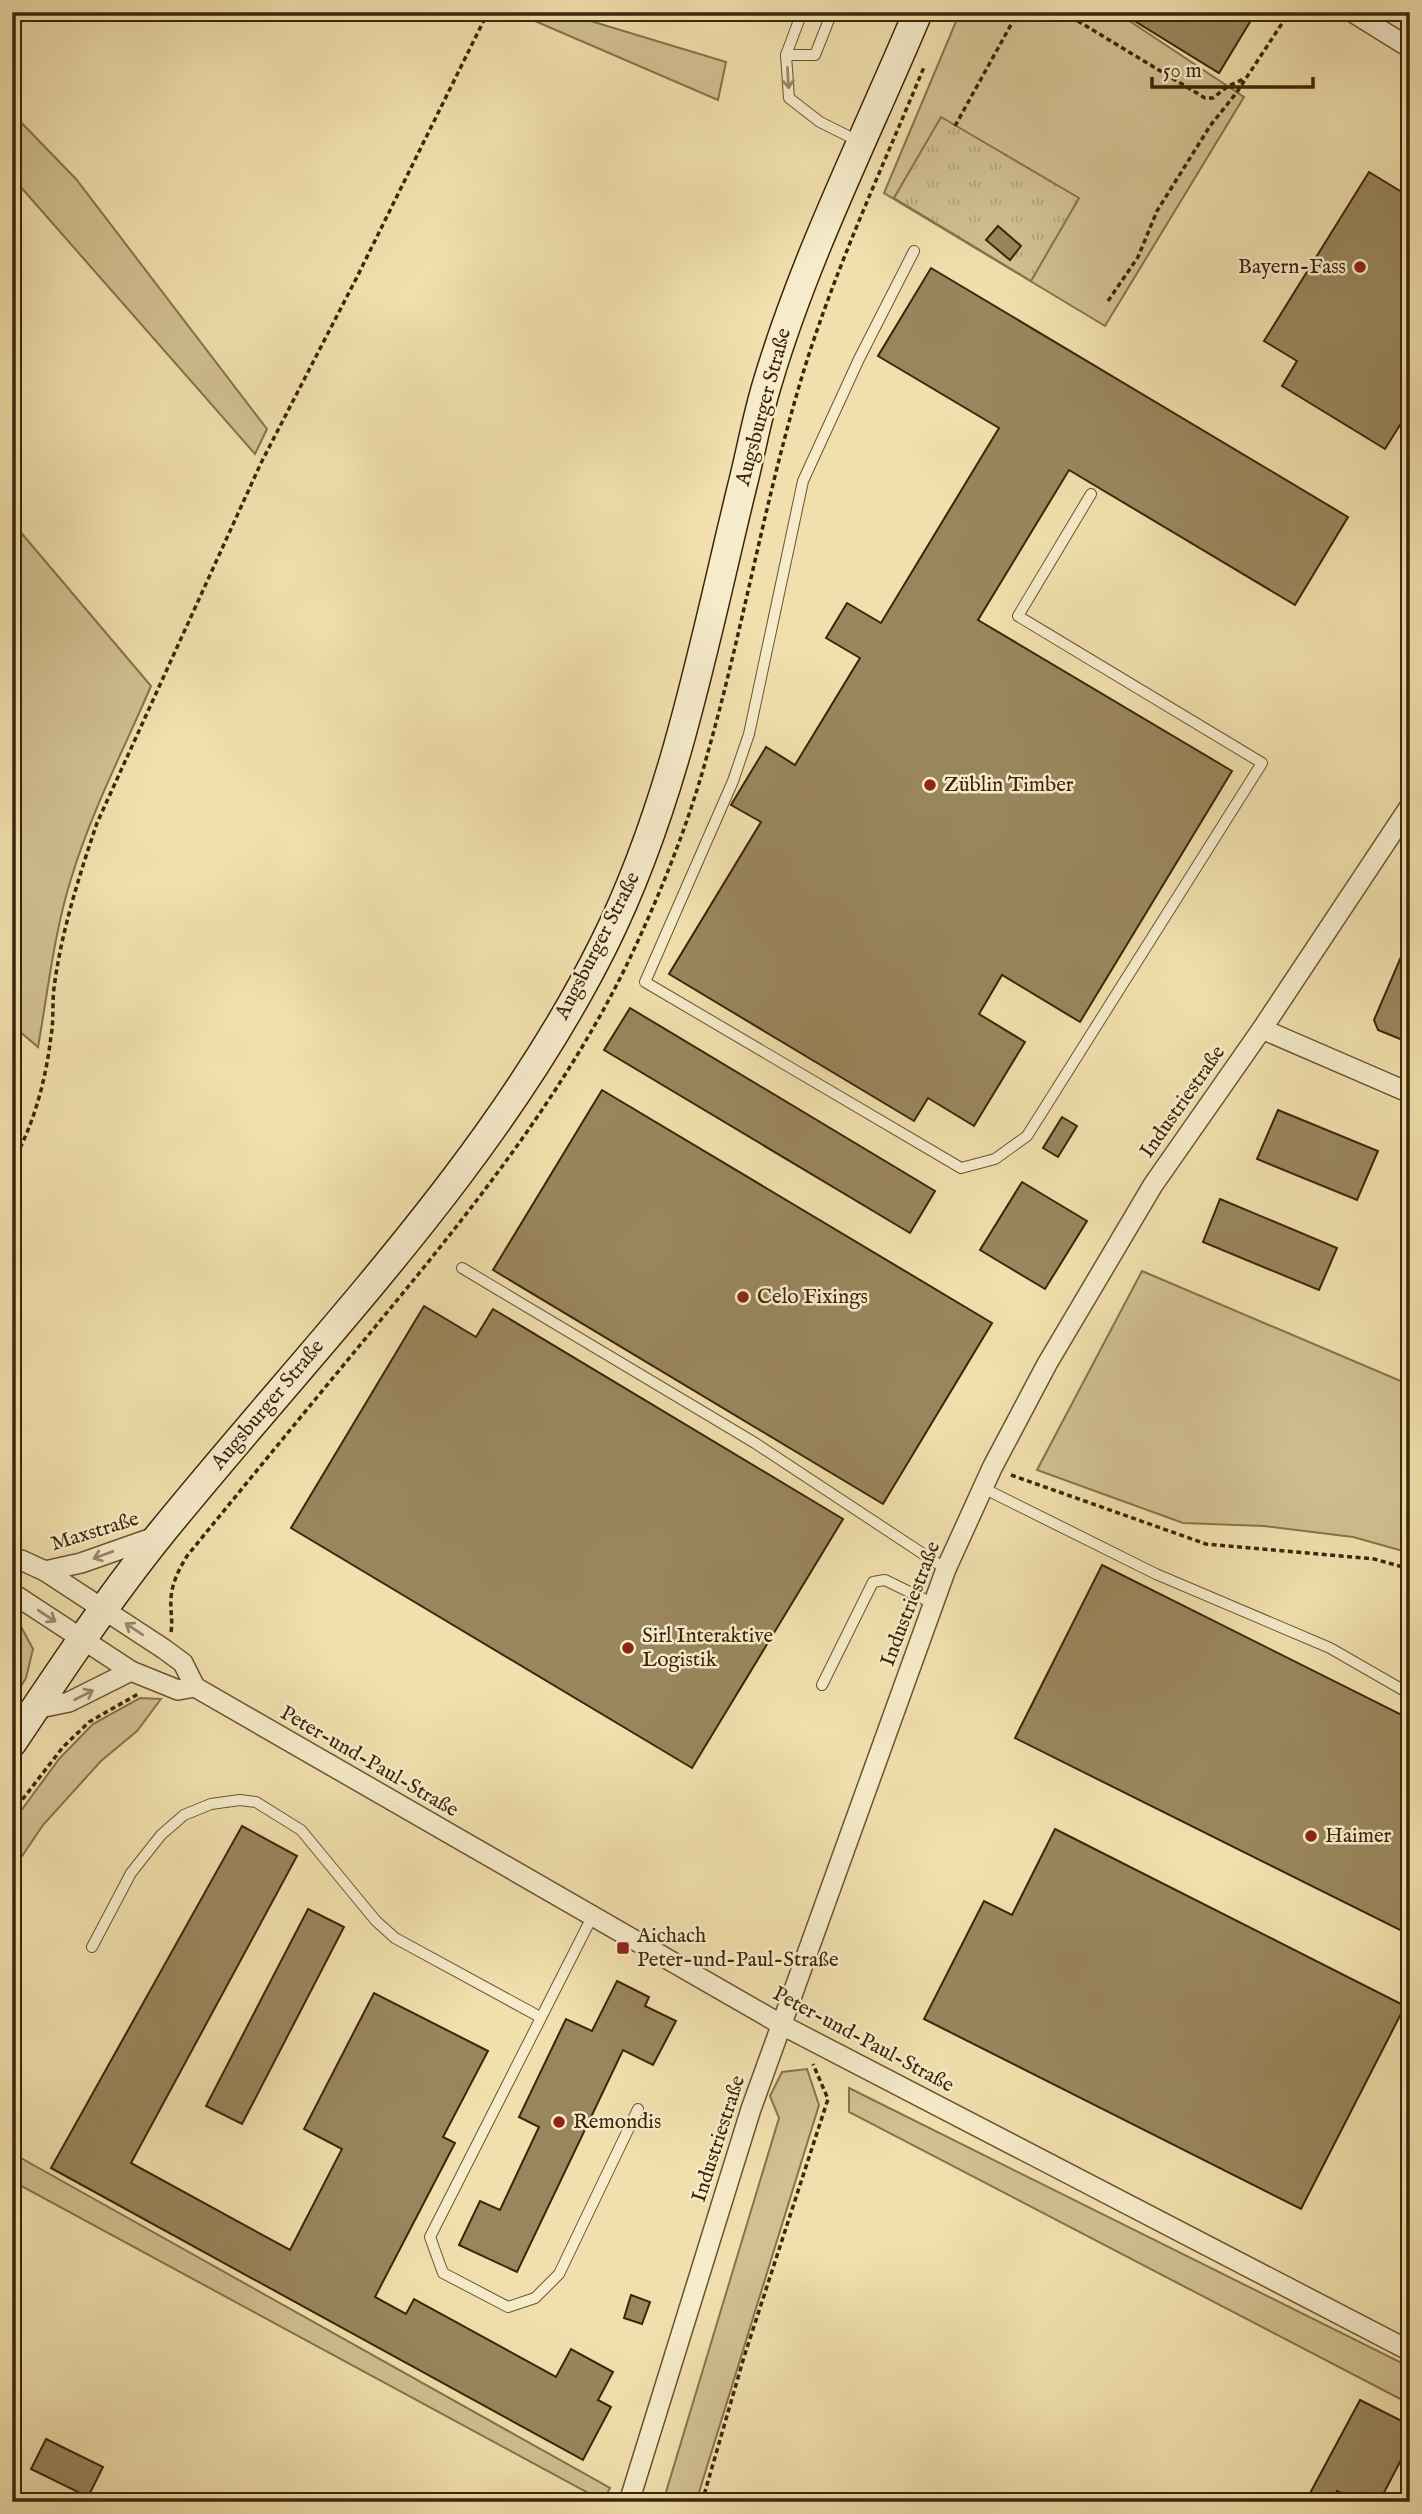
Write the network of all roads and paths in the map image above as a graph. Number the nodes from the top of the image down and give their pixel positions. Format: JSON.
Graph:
{"nodes":[{"id":1,"x":488,"y":12,"type":"edge"},
{"id":2,"x":802,"y":12,"type":"edge"},
{"id":3,"x":832,"y":12,"type":"edge"},
{"id":4,"x":946,"y":12,"type":"edge"},
{"id":5,"x":1018,"y":12,"type":"edge"},
{"id":6,"x":1063,"y":12,"type":"edge"},
{"id":7,"x":1293,"y":12,"type":"edge"},
{"id":8,"x":1352,"y":12,"type":"edge"},
{"id":9,"x":930,"y":19,"type":"edge"},
{"id":10,"x":1410,"y":48,"type":"edge"},
{"id":11,"x":786,"y":55,"type":"junction"},
{"id":12,"x":925,"y":63,"type":"dead end"},
{"id":13,"x":1246,"y":78,"type":"junction"},
{"id":14,"x":955,"y":126,"type":"dead end"},
{"id":15,"x":862,"y":143,"type":"junction"},
{"id":16,"x":914,"y":251,"type":"dead end"},
{"id":17,"x":1108,"y":301,"type":"dead end"},
{"id":18,"x":1091,"y":494,"type":"dead end"},
{"id":19,"x":1410,"y":806,"type":"edge"},
{"id":20,"x":1262,"y":1029,"type":"junction"},
{"id":21,"x":1410,"y":1093,"type":"edge"},
{"id":22,"x":12,"y":1163,"type":"edge"},
{"id":23,"x":462,"y":1268,"type":"dead end"},
{"id":24,"x":992,"y":1468,"type":"junction"},
{"id":25,"x":984,"y":1488,"type":"junction"},
{"id":26,"x":159,"y":1535,"type":"junction"},
{"id":27,"x":12,"y":1559,"type":"edge"},
{"id":28,"x":946,"y":1569,"type":"junction"},
{"id":29,"x":1410,"y":1569,"type":"edge"},
{"id":30,"x":45,"y":1571,"type":"junction"},
{"id":31,"x":12,"y":1593,"type":"edge"},
{"id":32,"x":934,"y":1604,"type":"junction"},
{"id":33,"x":103,"y":1609,"type":"junction"},
{"id":34,"x":82,"y":1640,"type":"junction"},
{"id":35,"x":164,"y":1649,"type":"junction"},
{"id":36,"x":139,"y":1675,"type":"junction"},
{"id":37,"x":822,"y":1685,"type":"dead end"},
{"id":38,"x":195,"y":1688,"type":"junction"},
{"id":39,"x":1410,"y":1694,"type":"edge"},
{"id":40,"x":35,"y":1709,"type":"junction"},
{"id":41,"x":12,"y":1743,"type":"edge"},
{"id":42,"x":12,"y":1813,"type":"edge"},
{"id":43,"x":592,"y":1917,"type":"junction"},
{"id":44,"x":92,"y":1947,"type":"dead end"},
{"id":45,"x":540,"y":2017,"type":"junction"},
{"id":46,"x":782,"y":2025,"type":"junction"},
{"id":47,"x":801,"y":2034,"type":"junction"},
{"id":48,"x":638,"y":2109,"type":"dead end"},
{"id":49,"x":1410,"y":2351,"type":"edge"},
{"id":50,"x":12,"y":2494,"type":"edge"},
{"id":51,"x":28,"y":2502,"type":"edge"},
{"id":52,"x":629,"y":2502,"type":"edge"},
{"id":53,"x":702,"y":2502,"type":"edge"}],
"edges":[{"from":1,"to":22,"type":"path"},
{"from":2,"to":11,"type":"lane"},
{"from":3,"to":11,"type":"lane"},
{"from":4,"to":9,"type":"path"},
{"from":5,"to":14,"type":"path"},
{"from":6,"to":13,"type":"path"},
{"from":7,"to":13,"type":"path"},
{"from":8,"to":10,"type":"street"},
{"from":9,"to":15,"type":"main road","name":"Augsburger Straße"},
{"from":11,"to":15,"type":"lane","one_way":true},
{"from":12,"to":35,"type":"path"},
{"from":13,"to":17,"type":"path"},
{"from":15,"to":26,"type":"main road","name":"Augsburger Straße"},
{"from":16,"to":18,"type":"lane"},
{"from":19,"to":20,"type":"street","name":"Industriestraße"},
{"from":20,"to":21,"type":"street"},
{"from":20,"to":24,"type":"street","name":"Industriestraße"},
{"from":23,"to":28,"type":"lane"},
{"from":24,"to":25,"type":"street","name":"Industriestraße"},
{"from":24,"to":29,"type":"path"},
{"from":25,"to":28,"type":"street","name":"Industriestraße"},
{"from":25,"to":39,"type":"lane"},
{"from":26,"to":30,"type":"street","name":"Maxstraße","one_way":true},
{"from":26,"to":33,"type":"main road","name":"Augsburger Straße"},
{"from":27,"to":30,"type":"street","name":"Maxstraße"},
{"from":28,"to":32,"type":"street","name":"Industriestraße"},
{"from":30,"to":33,"type":"street","name":"Maxstraße"},
{"from":31,"to":34,"type":"street","one_way":true},
{"from":32,"to":37,"type":"lane"},
{"from":32,"to":46,"type":"street","name":"Industriestraße"},
{"from":33,"to":34,"type":"main road","name":"Augsburger Straße"},
{"from":35,"to":33,"type":"street","name":"Peter-und-Paul-Straße","one_way":true},
{"from":34,"to":36,"type":"street","name":"Peter-und-Paul-Straße"},
{"from":34,"to":40,"type":"main road","name":"Augsburger Straße"},
{"from":35,"to":38,"type":"street","name":"Peter-und-Paul-Straße"},
{"from":36,"to":38,"type":"street","name":"Peter-und-Paul-Straße"},
{"from":40,"to":36,"type":"street","one_way":true},
{"from":36,"to":42,"type":"path"},
{"from":38,"to":43,"type":"street","name":"Peter-und-Paul-Straße"},
{"from":40,"to":41,"type":"main road","name":"Augsburger Straße"},
{"from":43,"to":45,"type":"lane"},
{"from":43,"to":46,"type":"street","name":"Peter-und-Paul-Straße"},
{"from":44,"to":45,"type":"lane"},
{"from":45,"to":48,"type":"lane"},
{"from":46,"to":47,"type":"street","name":"Peter-und-Paul-Straße"},
{"from":46,"to":52,"type":"street","name":"Industriestraße"},
{"from":47,"to":49,"type":"street","name":"Peter-und-Paul-Straße"},
{"from":47,"to":53,"type":"path"},
{"from":50,"to":51,"type":"lane"}]}
